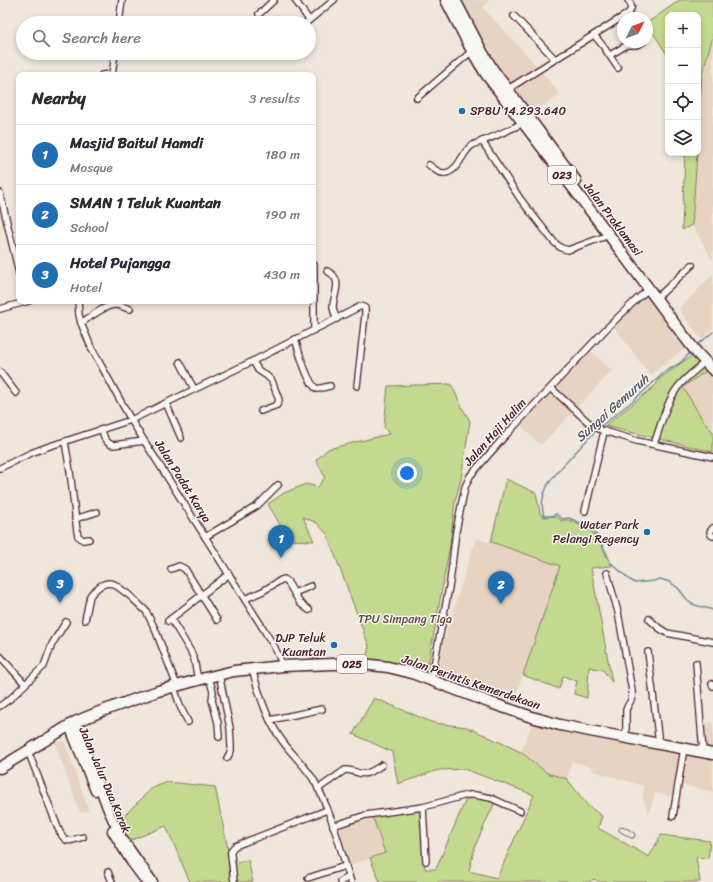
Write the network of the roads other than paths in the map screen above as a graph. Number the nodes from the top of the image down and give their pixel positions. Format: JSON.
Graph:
{"nodes":[{"id":1,"x":122,"y":0,"type":"edge"},
{"id":2,"x":274,"y":0,"type":"edge"},
{"id":3,"x":295,"y":0,"type":"edge"},
{"id":4,"x":334,"y":0,"type":"edge"},
{"id":5,"x":446,"y":0,"type":"edge"},
{"id":6,"x":455,"y":0,"type":"edge"},
{"id":7,"x":628,"y":0,"type":"edge"},
{"id":8,"x":258,"y":14,"type":"dead end"},
{"id":9,"x":120,"y":16,"type":"edge"},
{"id":10,"x":304,"y":16,"type":"edge"},
{"id":11,"x":315,"y":16,"type":"edge"},
{"id":12,"x":514,"y":16,"type":"dead end"},
{"id":13,"x":594,"y":35,"type":"junction"},
{"id":14,"x":622,"y":48,"type":"edge"},
{"id":15,"x":472,"y":51,"type":"junction"},
{"id":16,"x":610,"y":55,"type":"junction"},
{"id":17,"x":555,"y":59,"type":"junction"},
{"id":18,"x":114,"y":60,"type":"edge"},
{"id":19,"x":618,"y":68,"type":"dead end"},
{"id":20,"x":112,"y":72,"type":"edge"},
{"id":21,"x":508,"y":89,"type":"junction"},
{"id":22,"x":417,"y":98,"type":"dead end"},
{"id":23,"x":523,"y":123,"type":"junction"},
{"id":24,"x":482,"y":141,"type":"junction"},
{"id":25,"x":541,"y":141,"type":"junction"},
{"id":26,"x":429,"y":165,"type":"dead end"},
{"id":27,"x":0,"y":193,"type":"edge"},
{"id":28,"x":609,"y":235,"type":"junction"},
{"id":29,"x":16,"y":259,"type":"edge"},
{"id":30,"x":692,"y":264,"type":"dead end"},
{"id":31,"x":327,"y":271,"type":"dead end"},
{"id":32,"x":649,"y":289,"type":"junction"},
{"id":33,"x":661,"y":294,"type":"junction"},
{"id":34,"x":18,"y":304,"type":"edge"},
{"id":35,"x":78,"y":304,"type":"edge"},
{"id":36,"x":314,"y":304,"type":"edge"},
{"id":37,"x":0,"y":309,"type":"edge"},
{"id":38,"x":130,"y":309,"type":"dead end"},
{"id":39,"x":336,"y":319,"type":"junction"},
{"id":40,"x":676,"y":320,"type":"junction"},
{"id":41,"x":80,"y":323,"type":"junction"},
{"id":42,"x":314,"y":330,"type":"junction"},
{"id":43,"x":295,"y":339,"type":"junction"},
{"id":44,"x":710,"y":360,"type":"edge"},
{"id":45,"x":253,"y":361,"type":"junction"},
{"id":46,"x":180,"y":362,"type":"dead end"},
{"id":47,"x":713,"y":370,"type":"edge"},
{"id":48,"x":0,"y":372,"type":"edge"},
{"id":49,"x":330,"y":386,"type":"dead end"},
{"id":50,"x":357,"y":386,"type":"dead end"},
{"id":51,"x":551,"y":388,"type":"junction"},
{"id":52,"x":194,"y":389,"type":"junction"},
{"id":53,"x":16,"y":393,"type":"dead end"},
{"id":54,"x":166,"y":403,"type":"junction"},
{"id":55,"x":261,"y":411,"type":"dead end"},
{"id":56,"x":131,"y":420,"type":"junction"},
{"id":57,"x":600,"y":429,"type":"junction"},
{"id":58,"x":102,"y":430,"type":"junction"},
{"id":59,"x":181,"y":438,"type":"dead end"},
{"id":60,"x":144,"y":441,"type":"junction"},
{"id":61,"x":65,"y":442,"type":"junction"},
{"id":62,"x":654,"y":444,"type":"junction"},
{"id":63,"x":713,"y":458,"type":"edge"},
{"id":64,"x":0,"y":468,"type":"edge"},
{"id":65,"x":278,"y":486,"type":"dead end"},
{"id":66,"x":585,"y":511,"type":"dead end"},
{"id":67,"x":97,"y":512,"type":"dead end"},
{"id":68,"x":75,"y":519,"type":"junction"},
{"id":69,"x":713,"y":528,"type":"edge"},
{"id":70,"x":713,"y":536,"type":"edge"},
{"id":71,"x":206,"y":537,"type":"junction"},
{"id":72,"x":88,"y":539,"type":"dead end"},
{"id":73,"x":171,"y":569,"type":"dead end"},
{"id":74,"x":607,"y":573,"type":"dead end"},
{"id":75,"x":229,"y":574,"type":"junction"},
{"id":76,"x":311,"y":586,"type":"dead end"},
{"id":77,"x":294,"y":593,"type":"junction"},
{"id":78,"x":201,"y":595,"type":"junction"},
{"id":79,"x":245,"y":599,"type":"junction"},
{"id":80,"x":309,"y":610,"type":"dead end"},
{"id":81,"x":649,"y":619,"type":"dead end"},
{"id":82,"x":85,"y":620,"type":"dead end"},
{"id":83,"x":217,"y":620,"type":"dead end"},
{"id":84,"x":66,"y":622,"type":"dead end"},
{"id":85,"x":713,"y":642,"type":"edge"},
{"id":86,"x":648,"y":652,"type":"dead end"},
{"id":87,"x":0,"y":656,"type":"edge"},
{"id":88,"x":696,"y":663,"type":"dead end"},
{"id":89,"x":283,"y":666,"type":"junction"},
{"id":90,"x":252,"y":669,"type":"junction"},
{"id":91,"x":214,"y":676,"type":"junction"},
{"id":92,"x":198,"y":680,"type":"junction"},
{"id":93,"x":431,"y":681,"type":"junction"},
{"id":94,"x":25,"y":684,"type":"junction"},
{"id":95,"x":175,"y":687,"type":"junction"},
{"id":96,"x":0,"y":706,"type":"edge"},
{"id":97,"x":322,"y":708,"type":"dead end"},
{"id":98,"x":270,"y":720,"type":"junction"},
{"id":99,"x":188,"y":722,"type":"dead end"},
{"id":100,"x":72,"y":724,"type":"junction"},
{"id":101,"x":219,"y":737,"type":"dead end"},
{"id":102,"x":626,"y":738,"type":"junction"},
{"id":103,"x":659,"y":744,"type":"junction"},
{"id":104,"x":684,"y":748,"type":"junction"},
{"id":105,"x":28,"y":751,"type":"junction"},
{"id":106,"x":708,"y":753,"type":"edge"},
{"id":107,"x":227,"y":758,"type":"dead end"},
{"id":108,"x":382,"y":766,"type":"dead end"},
{"id":109,"x":0,"y":768,"type":"edge"},
{"id":110,"x":318,"y":789,"type":"junction"},
{"id":111,"x":423,"y":807,"type":"junction"},
{"id":112,"x":327,"y":810,"type":"junction"},
{"id":113,"x":520,"y":811,"type":"dead end"},
{"id":114,"x":673,"y":816,"type":"dead end"},
{"id":115,"x":333,"y":826,"type":"junction"},
{"id":116,"x":83,"y":837,"type":"dead end"},
{"id":117,"x":426,"y":861,"type":"dead end"},
{"id":118,"x":346,"y":866,"type":"junction"},
{"id":119,"x":108,"y":872,"type":"dead end"},
{"id":120,"x":308,"y":878,"type":"dead end"},
{"id":121,"x":350,"y":880,"type":"edge"},
{"id":122,"x":112,"y":882,"type":"edge"},
{"id":123,"x":146,"y":882,"type":"edge"},
{"id":124,"x":153,"y":882,"type":"edge"},
{"id":125,"x":234,"y":882,"type":"edge"},
{"id":126,"x":340,"y":882,"type":"edge"}],
"edges":[{"from":1,"to":9,"type":"street"},
{"from":2,"to":8,"type":"street"},
{"from":3,"to":10,"type":"street"},
{"from":4,"to":11,"type":"street"},
{"from":5,"to":15,"type":"highway","name":"Jalan Proklamasi","number":"023"},
{"from":6,"to":21,"type":"highway","name":"Jalan Proklamasi","number":"023"},
{"from":7,"to":13,"type":"street"},
{"from":12,"to":17,"type":"street"},
{"from":13,"to":16,"type":"street"},
{"from":13,"to":17,"type":"street"},
{"from":14,"to":16,"type":"street"},
{"from":15,"to":22,"type":"street"},
{"from":15,"to":23,"type":"highway","name":"Jalan Proklamasi","number":"023"},
{"from":16,"to":19,"type":"street"},
{"from":17,"to":21,"type":"street"},
{"from":18,"to":20,"type":"street"},
{"from":21,"to":25,"type":"highway","name":"Jalan Proklamasi","number":"023"},
{"from":23,"to":24,"type":"street"},
{"from":23,"to":25,"type":"highway","name":"Jalan Proklamasi","number":"023"},
{"from":24,"to":26,"type":"street"},
{"from":24,"to":28,"type":"street"},
{"from":25,"to":28,"type":"highway","name":"Jalan Proklamasi","number":"023"},
{"from":25,"to":33,"type":"highway","name":"Jalan Proklamasi","number":"023"},
{"from":27,"to":29,"type":"street"},
{"from":28,"to":32,"type":"highway","name":"Jalan Proklamasi","number":"023"},
{"from":30,"to":33,"type":"street"},
{"from":31,"to":39,"type":"street"},
{"from":32,"to":40,"type":"highway","name":"Jalan Proklamasi","number":"023"},
{"from":32,"to":51,"type":"street","name":"Jalan Haji Halim"},
{"from":33,"to":40,"type":"highway","name":"Jalan Proklamasi","number":"023"},
{"from":34,"to":37,"type":"street"},
{"from":35,"to":41,"type":"street","name":"Jalan Padat Karya"},
{"from":36,"to":42,"type":"street"},
{"from":38,"to":41,"type":"street"},
{"from":39,"to":42,"type":"street"},
{"from":39,"to":50,"type":"street"},
{"from":40,"to":44,"type":"highway","name":"Jalan Proklamasi","number":"023"},
{"from":41,"to":56,"type":"street","name":"Jalan Padat Karya"},
{"from":42,"to":43,"type":"street"},
{"from":43,"to":45,"type":"street"},
{"from":43,"to":49,"type":"street"},
{"from":44,"to":47,"type":"highway","name":"Jalan Proklamasi","number":"023"},
{"from":44,"to":62,"type":"street"},
{"from":45,"to":52,"type":"street"},
{"from":45,"to":55,"type":"street"},
{"from":46,"to":52,"type":"street"},
{"from":48,"to":53,"type":"street"},
{"from":51,"to":57,"type":"street"},
{"from":51,"to":93,"type":"street","name":"Jalan Haji Halim"},
{"from":52,"to":54,"type":"street"},
{"from":54,"to":56,"type":"street"},
{"from":54,"to":59,"type":"street"},
{"from":56,"to":58,"type":"street"},
{"from":56,"to":60,"type":"street","name":"Jalan Padat Karya"},
{"from":57,"to":62,"type":"street"},
{"from":57,"to":66,"type":"street"},
{"from":58,"to":60,"type":"street"},
{"from":58,"to":61,"type":"street"},
{"from":60,"to":71,"type":"street","name":"Jalan Padat Karya"},
{"from":61,"to":64,"type":"street"},
{"from":61,"to":68,"type":"street"},
{"from":62,"to":63,"type":"street"},
{"from":65,"to":71,"type":"street"},
{"from":67,"to":68,"type":"street"},
{"from":68,"to":72,"type":"street"},
{"from":69,"to":70,"type":"street"},
{"from":71,"to":75,"type":"street","name":"Jalan Padat Karya"},
{"from":73,"to":78,"type":"street"},
{"from":74,"to":102,"type":"street"},
{"from":75,"to":78,"type":"street"},
{"from":75,"to":79,"type":"street","name":"Jalan Padat Karya"},
{"from":76,"to":77,"type":"street"},
{"from":77,"to":79,"type":"street"},
{"from":77,"to":80,"type":"street"},
{"from":78,"to":83,"type":"street"},
{"from":78,"to":92,"type":"street"},
{"from":79,"to":89,"type":"street","name":"Jalan Padat Karya"},
{"from":81,"to":85,"type":"street"},
{"from":82,"to":95,"type":"street"},
{"from":84,"to":94,"type":"street"},
{"from":86,"to":103,"type":"street"},
{"from":87,"to":94,"type":"street"},
{"from":88,"to":106,"type":"street"},
{"from":89,"to":90,"type":"highway","name":"Jalan Perintis Kemerdekaan","number":"025"},
{"from":89,"to":93,"type":"highway","name":"Jalan Perintis Kemerdekaan","number":"025"},
{"from":90,"to":91,"type":"highway","name":"Jalan Perintis Kemerdekaan","number":"025"},
{"from":90,"to":98,"type":"street"},
{"from":91,"to":92,"type":"highway","name":"Jalan Perintis Kemerdekaan","number":"025"},
{"from":91,"to":101,"type":"street"},
{"from":91,"to":107,"type":"street"},
{"from":92,"to":95,"type":"highway","name":"Jalan Perintis Kemerdekaan","number":"025"},
{"from":93,"to":102,"type":"highway","name":"Jalan Perintis Kemerdekaan","number":"025"},
{"from":94,"to":96,"type":"street"},
{"from":95,"to":99,"type":"street"},
{"from":95,"to":100,"type":"highway","name":"Jalan Perintis Kemerdekaan","number":"025"},
{"from":97,"to":98,"type":"street"},
{"from":98,"to":110,"type":"street"},
{"from":100,"to":105,"type":"highway","name":"Jalan Perintis Kemerdekaan","number":"025"},
{"from":100,"to":123,"type":"main road","name":"Jalan Jalur Dua Karak"},
{"from":100,"to":124,"type":"main road","name":"Jalan Jalur Dua Karak"},
{"from":102,"to":103,"type":"highway","name":"Jalan Perintis Kemerdekaan","number":"025"},
{"from":103,"to":104,"type":"highway","name":"Jalan Perintis Kemerdekaan","number":"025"},
{"from":104,"to":106,"type":"highway","name":"Jalan Perintis Kemerdekaan","number":"025"},
{"from":104,"to":114,"type":"street"},
{"from":105,"to":109,"type":"highway","name":"Jalan Perintis Kemerdekaan","number":"025"},
{"from":105,"to":116,"type":"street"},
{"from":108,"to":110,"type":"street"},
{"from":110,"to":112,"type":"street"},
{"from":111,"to":113,"type":"street"},
{"from":111,"to":115,"type":"street"},
{"from":111,"to":117,"type":"street"},
{"from":112,"to":115,"type":"street"},
{"from":112,"to":125,"type":"street"},
{"from":115,"to":118,"type":"street"},
{"from":118,"to":120,"type":"street"},
{"from":118,"to":121,"type":"street"},
{"from":119,"to":122,"type":"street"},
{"from":121,"to":126,"type":"street"}]}
